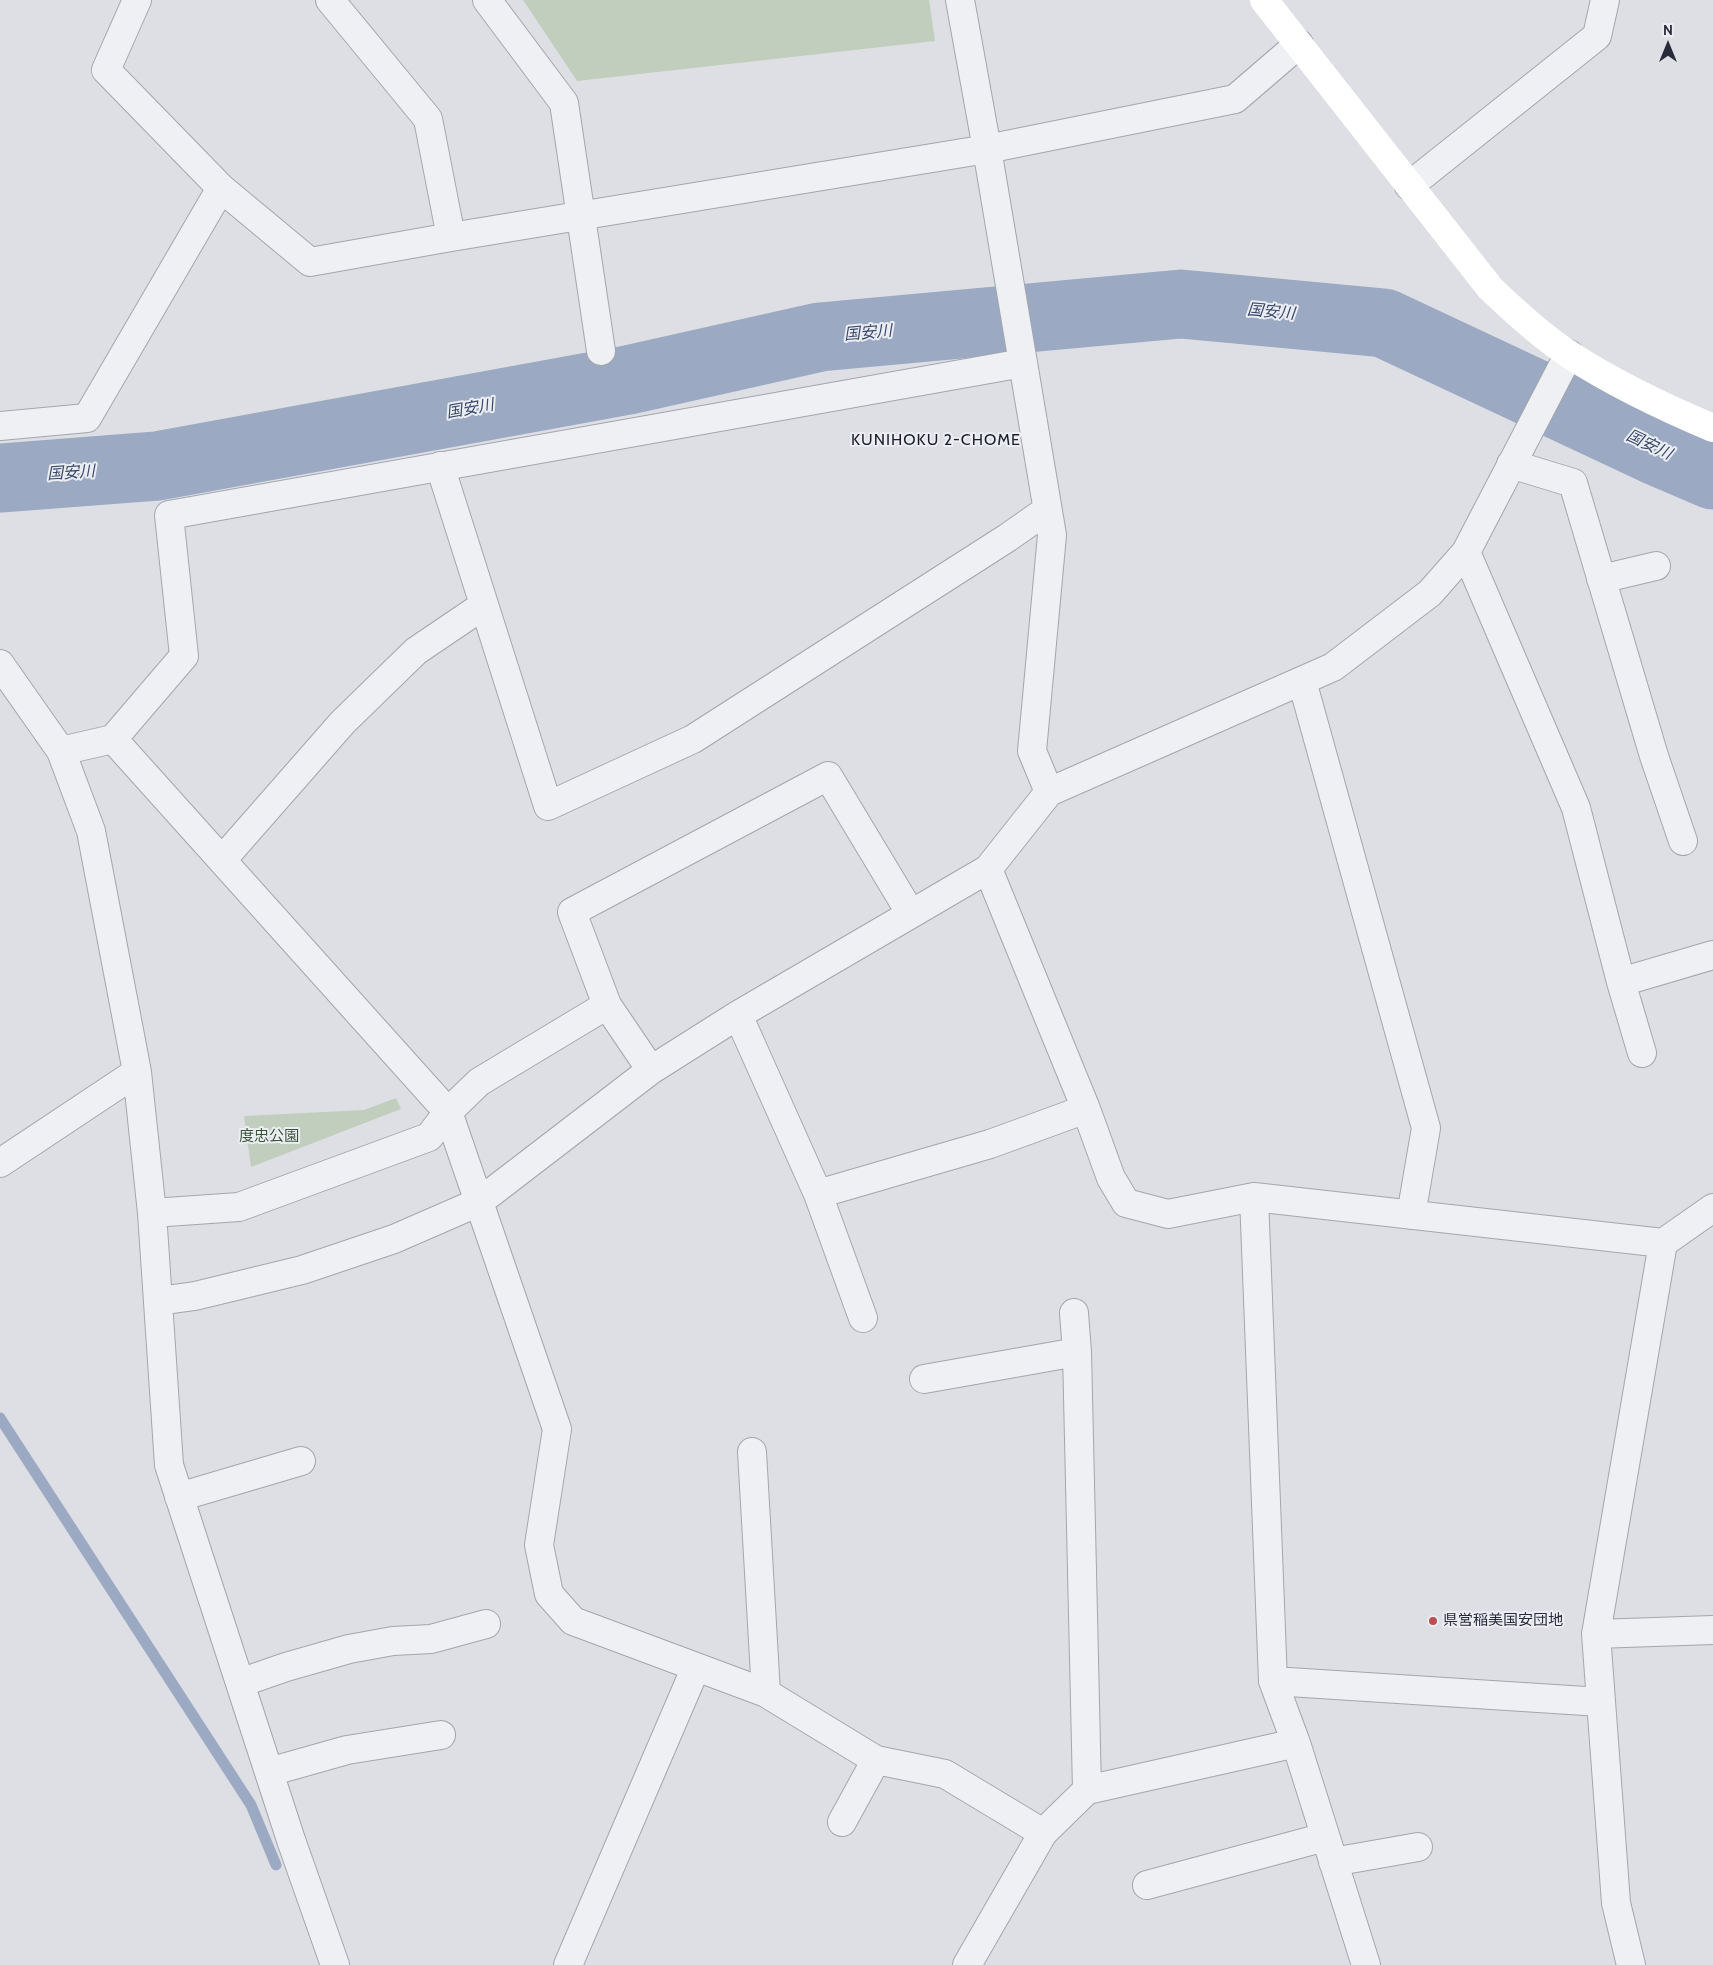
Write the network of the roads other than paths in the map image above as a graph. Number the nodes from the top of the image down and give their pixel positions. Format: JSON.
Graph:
{"nodes":[{"id":1,"x":137,"y":0,"type":"edge"},
{"id":2,"x":330,"y":0,"type":"edge"},
{"id":3,"x":487,"y":0,"type":"edge"},
{"id":4,"x":960,"y":0,"type":"edge"},
{"id":5,"x":1264,"y":0,"type":"edge"},
{"id":6,"x":1605,"y":0,"type":"edge"},
{"id":7,"x":1299,"y":44,"type":"junction"},
{"id":8,"x":987,"y":149,"type":"junction"},
{"id":9,"x":1409,"y":186,"type":"junction"},
{"id":10,"x":221,"y":188,"type":"junction"},
{"id":11,"x":582,"y":216,"type":"junction"},
{"id":12,"x":451,"y":237,"type":"junction"},
{"id":13,"x":601,"y":352,"type":"dead end"},
{"id":14,"x":1569,"y":354,"type":"junction"},
{"id":15,"x":1023,"y":363,"type":"junction"},
{"id":16,"x":0,"y":426,"type":"edge"},
{"id":17,"x":1713,"y":428,"type":"edge"},
{"id":18,"x":1511,"y":464,"type":"junction"},
{"id":19,"x":440,"y":466,"type":"junction"},
{"id":20,"x":1048,"y":510,"type":"junction"},
{"id":21,"x":1466,"y":552,"type":"junction"},
{"id":22,"x":1656,"y":566,"type":"dead end"},
{"id":23,"x":1601,"y":579,"type":"junction"},
{"id":24,"x":484,"y":605,"type":"junction"},
{"id":25,"x":0,"y":664,"type":"edge"},
{"id":26,"x":1302,"y":681,"type":"junction"},
{"id":27,"x":113,"y":739,"type":"junction"},
{"id":28,"x":61,"y":751,"type":"junction"},
{"id":29,"x":1049,"y":792,"type":"junction"},
{"id":30,"x":1683,"y":841,"type":"dead end"},
{"id":31,"x":222,"y":860,"type":"junction"},
{"id":32,"x":988,"y":869,"type":"junction"},
{"id":33,"x":911,"y":914,"type":"junction"},
{"id":34,"x":1713,"y":955,"type":"edge"},
{"id":35,"x":1621,"y":982,"type":"junction"},
{"id":36,"x":607,"y":1005,"type":"junction"},
{"id":37,"x":738,"y":1015,"type":"junction"},
{"id":38,"x":1642,"y":1053,"type":"dead end"},
{"id":39,"x":651,"y":1070,"type":"junction"},
{"id":40,"x":137,"y":1072,"type":"junction"},
{"id":41,"x":1086,"y":1109,"type":"junction"},
{"id":42,"x":448,"y":1112,"type":"junction"},
{"id":43,"x":0,"y":1163,"type":"edge"},
{"id":44,"x":818,"y":1194,"type":"junction"},
{"id":45,"x":1254,"y":1197,"type":"junction"},
{"id":46,"x":479,"y":1202,"type":"junction"},
{"id":47,"x":1713,"y":1208,"type":"edge"},
{"id":48,"x":152,"y":1213,"type":"junction"},
{"id":49,"x":1411,"y":1215,"type":"junction"},
{"id":50,"x":1664,"y":1243,"type":"junction"},
{"id":51,"x":158,"y":1301,"type":"junction"},
{"id":52,"x":1074,"y":1313,"type":"dead end"},
{"id":53,"x":863,"y":1318,"type":"dead end"},
{"id":54,"x":1077,"y":1352,"type":"junction"},
{"id":55,"x":924,"y":1379,"type":"dead end"},
{"id":56,"x":752,"y":1452,"type":"dead end"},
{"id":57,"x":301,"y":1461,"type":"dead end"},
{"id":58,"x":179,"y":1497,"type":"junction"},
{"id":59,"x":486,"y":1624,"type":"dead end"},
{"id":60,"x":1713,"y":1630,"type":"edge"},
{"id":61,"x":1596,"y":1634,"type":"junction"},
{"id":62,"x":696,"y":1667,"type":"junction"},
{"id":63,"x":1273,"y":1681,"type":"junction"},
{"id":64,"x":240,"y":1683,"type":"junction"},
{"id":65,"x":766,"y":1693,"type":"junction"},
{"id":66,"x":1601,"y":1702,"type":"junction"},
{"id":67,"x":442,"y":1735,"type":"dead end"},
{"id":68,"x":1296,"y":1743,"type":"junction"},
{"id":69,"x":876,"y":1760,"type":"junction"},
{"id":70,"x":269,"y":1772,"type":"junction"},
{"id":71,"x":1088,"y":1790,"type":"junction"},
{"id":72,"x":842,"y":1822,"type":"dead end"},
{"id":73,"x":1043,"y":1832,"type":"junction"},
{"id":74,"x":1418,"y":1847,"type":"dead end"},
{"id":75,"x":1329,"y":1849,"type":"junction"},
{"id":76,"x":1147,"y":1886,"type":"dead end"},
{"id":77,"x":335,"y":1965,"type":"edge"},
{"id":78,"x":568,"y":1965,"type":"edge"},
{"id":79,"x":967,"y":1965,"type":"edge"},
{"id":80,"x":1366,"y":1965,"type":"edge"},
{"id":81,"x":1631,"y":1965,"type":"edge"}],
"edges":[{"from":1,"to":10,"type":"street"},
{"from":2,"to":12,"type":"street"},
{"from":3,"to":11,"type":"street"},
{"from":4,"to":8,"type":"street"},
{"from":5,"to":7,"type":"street"},
{"from":6,"to":9,"type":"street"},
{"from":7,"to":8,"type":"street"},
{"from":7,"to":9,"type":"street"},
{"from":8,"to":11,"type":"street"},
{"from":8,"to":15,"type":"street"},
{"from":9,"to":14,"type":"street"},
{"from":10,"to":12,"type":"street"},
{"from":10,"to":16,"type":"street"},
{"from":11,"to":12,"type":"street"},
{"from":11,"to":13,"type":"street"},
{"from":14,"to":17,"type":"street"},
{"from":14,"to":18,"type":"street"},
{"from":15,"to":19,"type":"street"},
{"from":15,"to":20,"type":"street"},
{"from":18,"to":21,"type":"street"},
{"from":18,"to":23,"type":"street"},
{"from":19,"to":24,"type":"street"},
{"from":19,"to":27,"type":"street"},
{"from":20,"to":24,"type":"street"},
{"from":20,"to":29,"type":"street"},
{"from":21,"to":26,"type":"street"},
{"from":21,"to":35,"type":"street"},
{"from":22,"to":23,"type":"street"},
{"from":23,"to":30,"type":"street"},
{"from":24,"to":31,"type":"street"},
{"from":25,"to":28,"type":"street"},
{"from":26,"to":29,"type":"street"},
{"from":26,"to":49,"type":"street"},
{"from":27,"to":28,"type":"street"},
{"from":27,"to":31,"type":"street"},
{"from":28,"to":40,"type":"street"},
{"from":29,"to":32,"type":"street"},
{"from":31,"to":42,"type":"street"},
{"from":32,"to":33,"type":"street"},
{"from":32,"to":41,"type":"street"},
{"from":33,"to":36,"type":"street"},
{"from":33,"to":37,"type":"street"},
{"from":34,"to":35,"type":"street"},
{"from":35,"to":38,"type":"street"},
{"from":36,"to":39,"type":"street"},
{"from":36,"to":42,"type":"street"},
{"from":37,"to":39,"type":"street"},
{"from":37,"to":44,"type":"street"},
{"from":39,"to":46,"type":"street"},
{"from":40,"to":43,"type":"street"},
{"from":40,"to":48,"type":"street"},
{"from":41,"to":44,"type":"street"},
{"from":41,"to":45,"type":"street"},
{"from":42,"to":46,"type":"street"},
{"from":42,"to":48,"type":"street"},
{"from":44,"to":53,"type":"street"},
{"from":45,"to":49,"type":"street"},
{"from":45,"to":63,"type":"street"},
{"from":46,"to":51,"type":"street"},
{"from":46,"to":62,"type":"street"},
{"from":47,"to":50,"type":"street"},
{"from":48,"to":51,"type":"street"},
{"from":49,"to":50,"type":"street"},
{"from":50,"to":61,"type":"street"},
{"from":51,"to":58,"type":"street"},
{"from":52,"to":54,"type":"street"},
{"from":54,"to":55,"type":"street"},
{"from":54,"to":71,"type":"street"},
{"from":56,"to":65,"type":"street"},
{"from":57,"to":58,"type":"street"},
{"from":58,"to":64,"type":"street"},
{"from":59,"to":64,"type":"street"},
{"from":60,"to":61,"type":"street"},
{"from":61,"to":66,"type":"street"},
{"from":62,"to":65,"type":"street"},
{"from":62,"to":78,"type":"street"},
{"from":63,"to":66,"type":"street"},
{"from":63,"to":68,"type":"street"},
{"from":64,"to":70,"type":"street"},
{"from":65,"to":69,"type":"street"},
{"from":66,"to":81,"type":"street"},
{"from":67,"to":70,"type":"street"},
{"from":68,"to":71,"type":"street"},
{"from":68,"to":75,"type":"street"},
{"from":69,"to":72,"type":"street"},
{"from":69,"to":73,"type":"street"},
{"from":70,"to":77,"type":"street"},
{"from":71,"to":73,"type":"street"},
{"from":73,"to":79,"type":"street"},
{"from":74,"to":75,"type":"street"},
{"from":75,"to":76,"type":"street"},
{"from":75,"to":80,"type":"street"}]}
